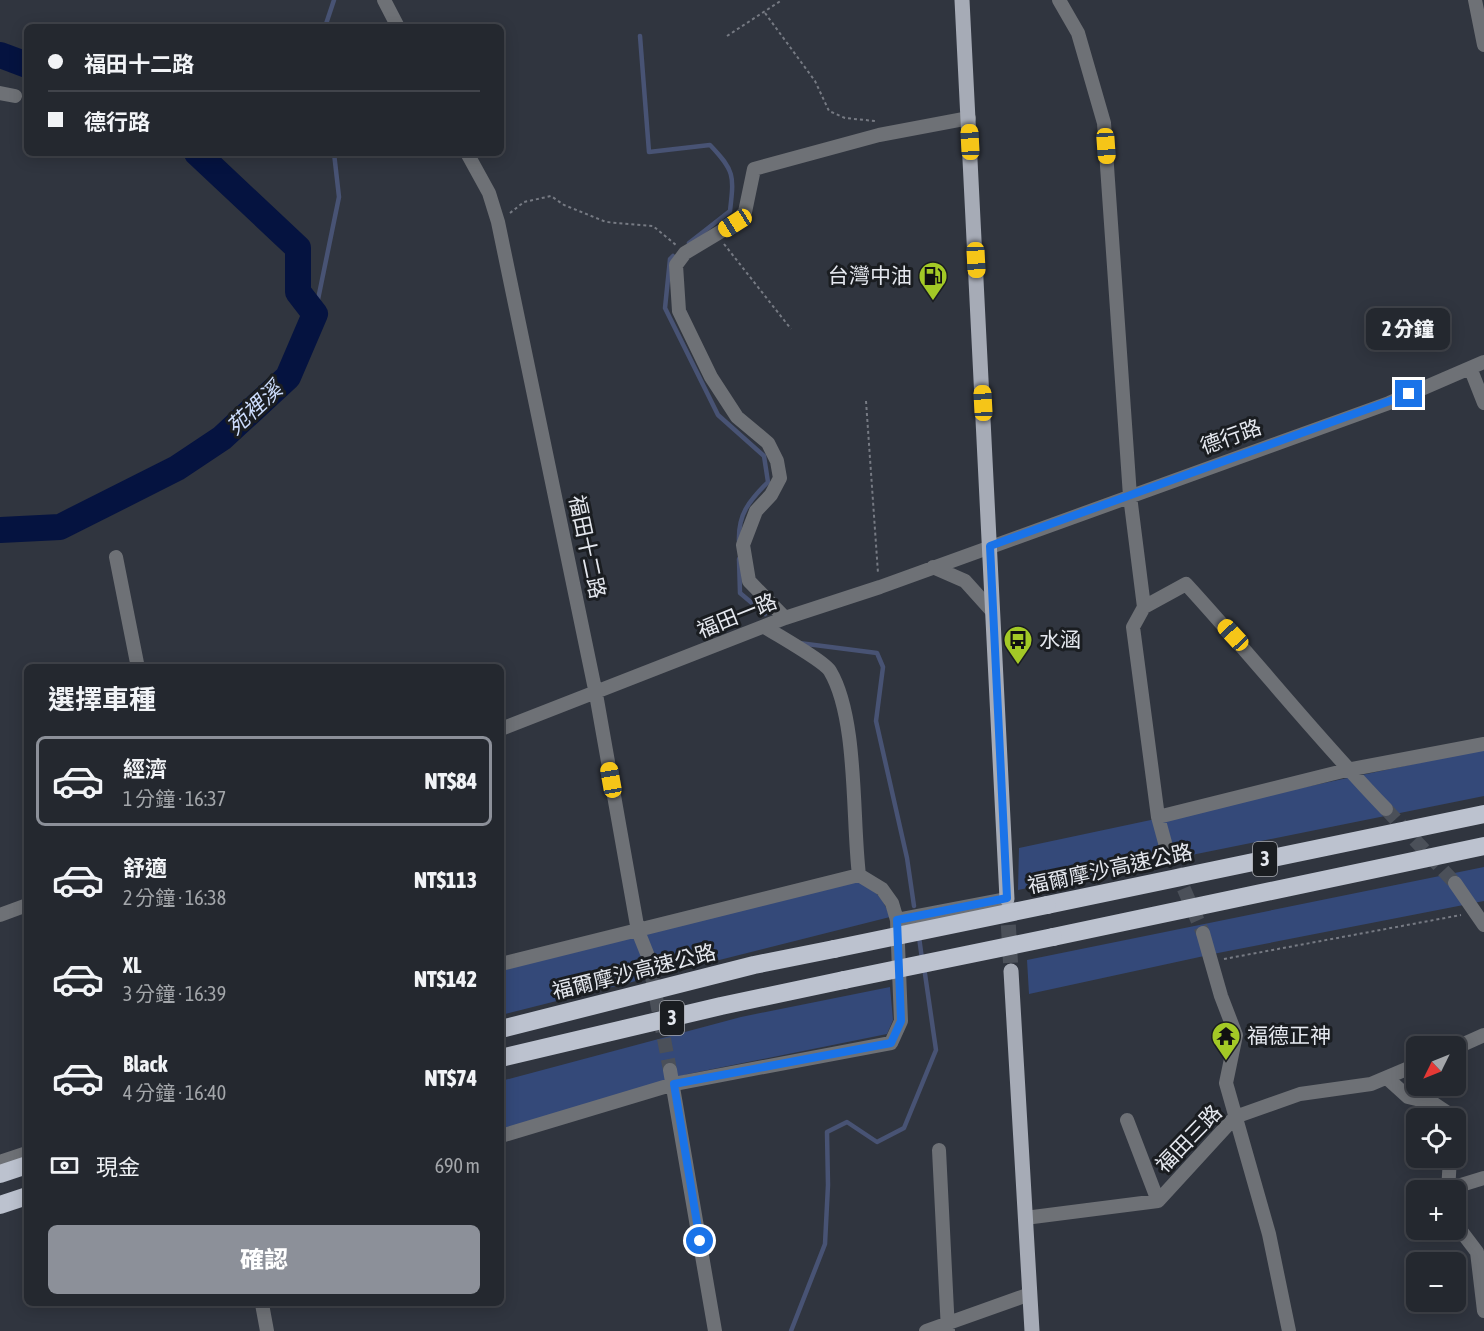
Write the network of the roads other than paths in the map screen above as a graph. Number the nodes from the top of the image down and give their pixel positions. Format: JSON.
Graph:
{"nodes":[{"id":1,"x":384,"y":0,"type":"edge"},
{"id":2,"x":962,"y":0,"type":"edge"},
{"id":3,"x":1059,"y":0,"type":"edge"},
{"id":4,"x":1475,"y":0,"type":"edge"},
{"id":5,"x":396,"y":24,"type":"edge"},
{"id":6,"x":1484,"y":45,"type":"edge"},
{"id":7,"x":0,"y":93,"type":"edge"},
{"id":8,"x":15,"y":96,"type":"dead end"},
{"id":9,"x":969,"y":118,"type":"junction"},
{"id":10,"x":469,"y":156,"type":"edge"},
{"id":11,"x":1484,"y":362,"type":"edge"},
{"id":12,"x":1471,"y":370,"type":"junction"},
{"id":13,"x":1484,"y":403,"type":"edge"},
{"id":14,"x":1130,"y":496,"type":"junction"},
{"id":15,"x":990,"y":546,"type":"junction"},
{"id":16,"x":116,"y":556,"type":"dead end"},
{"id":17,"x":933,"y":567,"type":"junction"},
{"id":18,"x":1144,"y":607,"type":"junction"},
{"id":19,"x":992,"y":611,"type":"junction"},
{"id":20,"x":785,"y":618,"type":"junction"},
{"id":21,"x":765,"y":627,"type":"junction"},
{"id":22,"x":137,"y":664,"type":"edge"},
{"id":23,"x":596,"y":694,"type":"junction"},
{"id":24,"x":504,"y":728,"type":"edge"},
{"id":25,"x":1484,"y":744,"type":"edge"},
{"id":26,"x":1347,"y":770,"type":"junction"},
{"id":27,"x":1386,"y":810,"type":"tunnel mouth"},
{"id":28,"x":1484,"y":814,"type":"edge"},
{"id":29,"x":1158,"y":818,"type":"junction"},
{"id":30,"x":1484,"y":846,"type":"edge"},
{"id":31,"x":1167,"y":850,"type":"tunnel mouth"},
{"id":32,"x":859,"y":875,"type":"junction"},
{"id":33,"x":1455,"y":883,"type":"tunnel mouth"},
{"id":34,"x":1007,"y":898,"type":"joint"},
{"id":35,"x":24,"y":906,"type":"edge"},
{"id":36,"x":0,"y":915,"type":"edge"},
{"id":37,"x":897,"y":920,"type":"junction"},
{"id":38,"x":1484,"y":925,"type":"edge"},
{"id":39,"x":638,"y":931,"type":"junction"},
{"id":40,"x":1203,"y":933,"type":"tunnel mouth"},
{"id":41,"x":648,"y":956,"type":"tunnel mouth"},
{"id":42,"x":504,"y":963,"type":"edge"},
{"id":43,"x":1011,"y":971,"type":"tunnel mouth"},
{"id":44,"x":504,"y":1028,"type":"edge"},
{"id":45,"x":1484,"y":1035,"type":"edge"},
{"id":46,"x":1466,"y":1043,"type":"edge"},
{"id":47,"x":504,"y":1057,"type":"edge"},
{"id":48,"x":1406,"y":1069,"type":"edge"},
{"id":49,"x":672,"y":1077,"type":"junction"},
{"id":50,"x":1387,"y":1077,"type":"junction"},
{"id":51,"x":1440,"y":1108,"type":"edge"},
{"id":52,"x":1235,"y":1117,"type":"junction"},
{"id":53,"x":1127,"y":1120,"type":"dead end"},
{"id":54,"x":504,"y":1135,"type":"edge"},
{"id":55,"x":939,"y":1150,"type":"dead end"},
{"id":56,"x":24,"y":1154,"type":"edge"},
{"id":57,"x":0,"y":1162,"type":"edge"},
{"id":58,"x":24,"y":1166,"type":"edge"},
{"id":59,"x":0,"y":1174,"type":"edge"},
{"id":60,"x":1484,"y":1178,"type":"edge"},
{"id":61,"x":1466,"y":1184,"type":"edge"},
{"id":62,"x":24,"y":1197,"type":"edge"},
{"id":63,"x":1158,"y":1201,"type":"junction"},
{"id":64,"x":0,"y":1205,"type":"edge"},
{"id":65,"x":1025,"y":1218,"type":"junction"},
{"id":66,"x":1466,"y":1238,"type":"edge"},
{"id":67,"x":1030,"y":1294,"type":"junction"},
{"id":68,"x":262,"y":1306,"type":"edge"},
{"id":69,"x":1484,"y":1311,"type":"edge"},
{"id":70,"x":947,"y":1327,"type":"edge"},
{"id":71,"x":267,"y":1331,"type":"edge"},
{"id":72,"x":715,"y":1331,"type":"edge"},
{"id":73,"x":927,"y":1331,"type":"edge"},
{"id":74,"x":1032,"y":1331,"type":"edge"},
{"id":75,"x":1289,"y":1331,"type":"edge"}],
"edges":[{"from":1,"to":5,"type":"street"},
{"from":2,"to":9,"type":"main road"},
{"from":3,"to":14,"type":"street"},
{"from":4,"to":6,"type":"street"},
{"from":7,"to":8,"type":"street"},
{"from":9,"to":15,"type":"main road"},
{"from":9,"to":20,"type":"street"},
{"from":10,"to":23,"type":"street","name":"福田十二路"},
{"from":11,"to":12,"type":"street","name":"德行路"},
{"from":12,"to":13,"type":"street"},
{"from":12,"to":14,"type":"street","name":"德行路"},
{"from":14,"to":15,"type":"street","name":"德行路"},
{"from":14,"to":18,"type":"street"},
{"from":15,"to":17,"type":"street","name":"福田一路"},
{"from":15,"to":19,"type":"main road"},
{"from":16,"to":22,"type":"street"},
{"from":17,"to":19,"type":"street"},
{"from":17,"to":20,"type":"street","name":"福田一路"},
{"from":18,"to":26,"type":"street"},
{"from":18,"to":29,"type":"street"},
{"from":19,"to":34,"type":"main road"},
{"from":20,"to":21,"type":"street","name":"福田一路"},
{"from":21,"to":23,"type":"street","name":"福田一路"},
{"from":21,"to":32,"type":"street"},
{"from":23,"to":24,"type":"street","name":"福田一路"},
{"from":23,"to":39,"type":"street","name":"福田十二路"},
{"from":25,"to":26,"type":"street"},
{"from":26,"to":27,"type":"street"},
{"from":26,"to":29,"type":"street"},
{"from":28,"to":44,"type":"highway","name":"福爾摩沙高速公路","number":"3","bridge":true},
{"from":29,"to":31,"type":"street"},
{"from":30,"to":47,"type":"highway","number":"3","bridge":true},
{"from":32,"to":37,"type":"street"},
{"from":32,"to":39,"type":"street"},
{"from":33,"to":38,"type":"street"},
{"from":34,"to":37,"type":"street"},
{"from":35,"to":36,"type":"street"},
{"from":37,"to":49,"type":"street"},
{"from":39,"to":41,"type":"street","name":"福田十二路"},
{"from":39,"to":42,"type":"street"},
{"from":40,"to":52,"type":"street"},
{"from":43,"to":65,"type":"main road"},
{"from":45,"to":46,"type":"street"},
{"from":48,"to":50,"type":"street","name":"福田三路"},
{"from":49,"to":54,"type":"street"},
{"from":49,"to":72,"type":"street"},
{"from":50,"to":51,"type":"street"},
{"from":50,"to":52,"type":"street","name":"福田三路"},
{"from":52,"to":63,"type":"street","name":"福田三路"},
{"from":52,"to":75,"type":"street"},
{"from":53,"to":63,"type":"street"},
{"from":55,"to":70,"type":"street"},
{"from":56,"to":57,"type":"street"},
{"from":58,"to":59,"type":"highway"},
{"from":60,"to":61,"type":"street"},
{"from":62,"to":64,"type":"highway"},
{"from":63,"to":65,"type":"street","name":"福田三路"},
{"from":65,"to":67,"type":"main road"},
{"from":66,"to":69,"type":"street"},
{"from":67,"to":70,"type":"street"},
{"from":67,"to":74,"type":"main road"},
{"from":68,"to":71,"type":"street"},
{"from":70,"to":73,"type":"street"}]}
